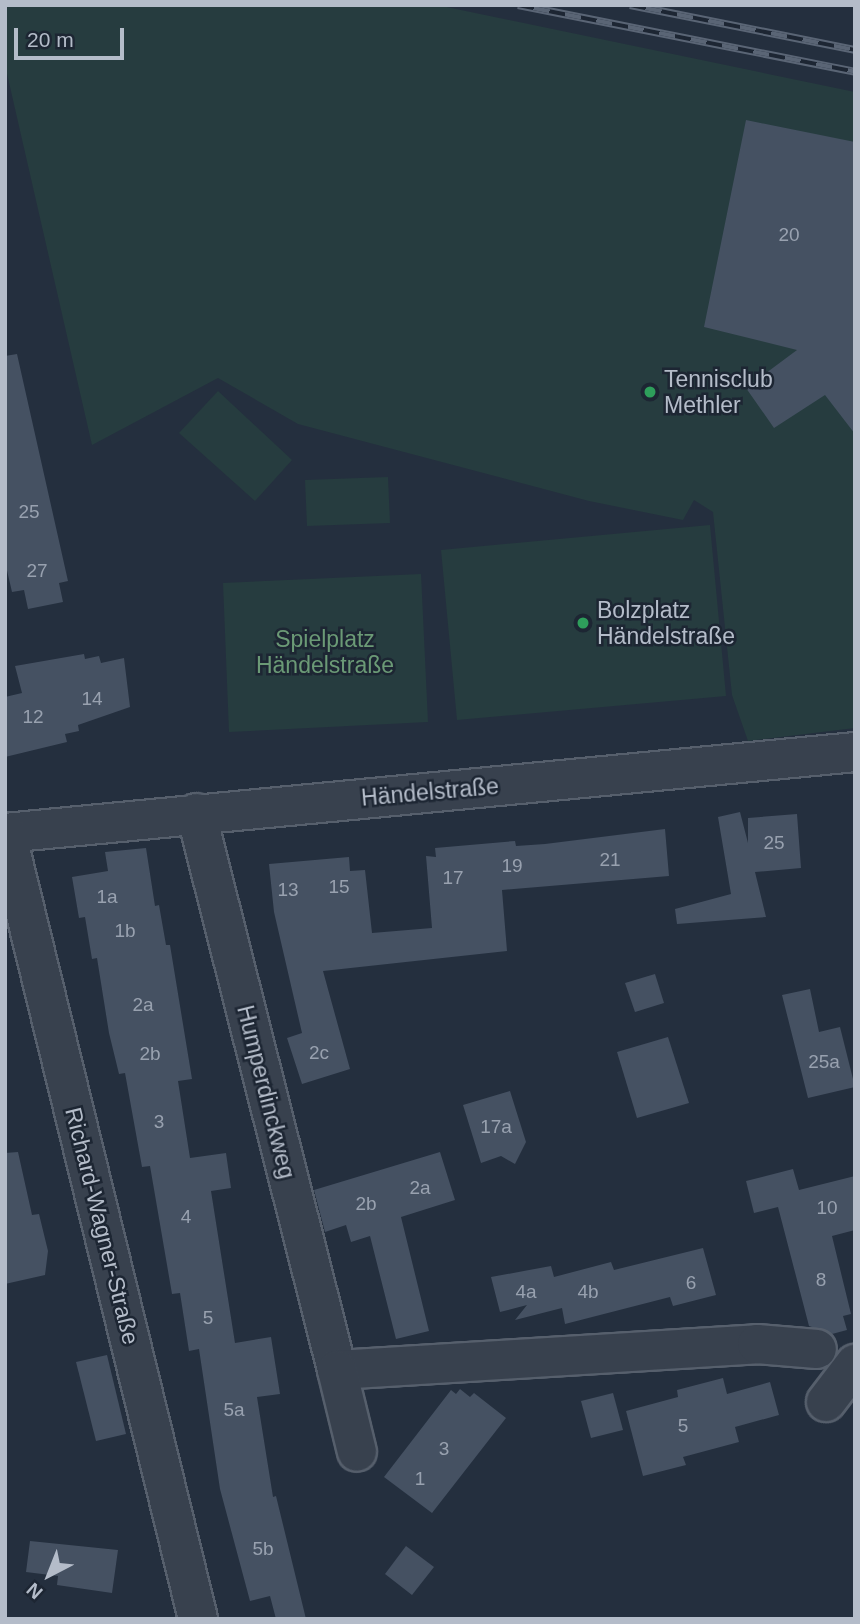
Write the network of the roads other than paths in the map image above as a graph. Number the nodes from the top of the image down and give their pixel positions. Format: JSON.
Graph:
{"nodes":[{"id":1,"x":855,"y":752,"type":"edge"},
{"id":2,"x":196,"y":813,"type":"junction"},
{"id":3,"x":6,"y":833,"type":"edge"},
{"id":4,"x":817,"y":1349,"type":"dead end"},
{"id":5,"x":855,"y":1364,"type":"edge"},
{"id":6,"x":337,"y":1370,"type":"junction"},
{"id":7,"x":826,"y":1402,"type":"dead end"},
{"id":8,"x":357,"y":1452,"type":"dead end"},
{"id":9,"x":198,"y":1619,"type":"edge"}],
"edges":[{"from":1,"to":2,"type":"street","name":"Händelstraße"},
{"from":2,"to":3,"type":"street","name":"Händelstraße"},
{"from":2,"to":6,"type":"street","name":"Humperdinckweg"},
{"from":3,"to":9,"type":"street","name":"Richard-Wagner-Straße"},
{"from":4,"to":6,"type":"street"},
{"from":5,"to":7,"type":"street"},
{"from":6,"to":8,"type":"street","name":"Humperdinckweg"}]}
